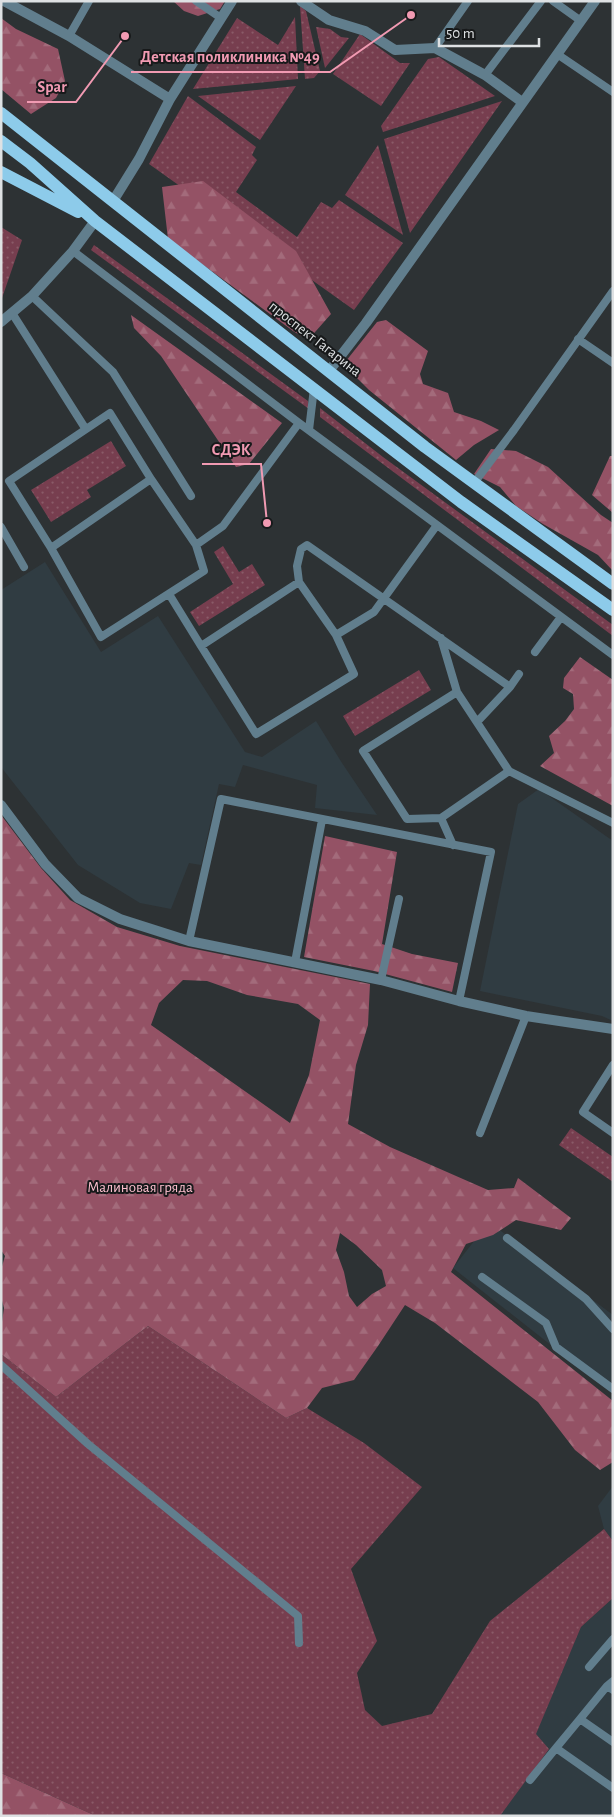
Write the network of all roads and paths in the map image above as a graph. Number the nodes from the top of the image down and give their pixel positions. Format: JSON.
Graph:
{"nodes":[{"id":1,"x":4,"y":1,"type":"edge"},
{"id":2,"x":89,"y":1,"type":"edge"},
{"id":3,"x":196,"y":1,"type":"edge"},
{"id":4,"x":232,"y":1,"type":"edge"},
{"id":5,"x":301,"y":1,"type":"edge"},
{"id":6,"x":468,"y":1,"type":"edge"},
{"id":7,"x":541,"y":1,"type":"edge"},
{"id":8,"x":553,"y":1,"type":"edge"},
{"id":9,"x":595,"y":1,"type":"edge"},
{"id":10,"x":221,"y":18,"type":"junction"},
{"id":11,"x":581,"y":21,"type":"junction"},
{"id":12,"x":69,"y":36,"type":"junction"},
{"id":13,"x":435,"y":48,"type":"junction"},
{"id":14,"x":557,"y":54,"type":"junction"},
{"id":15,"x":485,"y":75,"type":"junction"},
{"id":16,"x":613,"y":92,"type":"edge"},
{"id":17,"x":170,"y":99,"type":"junction"},
{"id":18,"x":522,"y":102,"type":"junction"},
{"id":19,"x":1,"y":113,"type":"edge"},
{"id":20,"x":1,"y":141,"type":"edge"},
{"id":21,"x":1,"y":172,"type":"edge"},
{"id":22,"x":113,"y":201,"type":"junction"},
{"id":23,"x":95,"y":221,"type":"junction"},
{"id":24,"x":73,"y":251,"type":"junction"},
{"id":25,"x":613,"y":291,"type":"edge"},
{"id":26,"x":32,"y":296,"type":"junction"},
{"id":27,"x":12,"y":313,"type":"junction"},
{"id":28,"x":1,"y":322,"type":"edge"},
{"id":29,"x":578,"y":339,"type":"junction"},
{"id":30,"x":613,"y":363,"type":"edge"},
{"id":31,"x":329,"y":371,"type":"junction"},
{"id":32,"x":314,"y":388,"type":"junction"},
{"id":33,"x":299,"y":423,"type":"junction"},
{"id":34,"x":85,"y":428,"type":"junction"},
{"id":35,"x":309,"y":430,"type":"junction"},
{"id":36,"x":151,"y":479,"type":"junction"},
{"id":37,"x":5,"y":481,"type":"edge"},
{"id":38,"x":474,"y":483,"type":"junction"},
{"id":39,"x":191,"y":496,"type":"dead end"},
{"id":40,"x":438,"y":525,"type":"junction"},
{"id":41,"x":1,"y":527,"type":"edge"},
{"id":42,"x":196,"y":545,"type":"junction"},
{"id":43,"x":51,"y":548,"type":"junction"},
{"id":44,"x":24,"y":567,"type":"dead end"},
{"id":45,"x":299,"y":582,"type":"junction"},
{"id":46,"x":613,"y":584,"type":"edge"},
{"id":47,"x":169,"y":594,"type":"junction"},
{"id":48,"x":384,"y":598,"type":"junction"},
{"id":49,"x":613,"y":610,"type":"edge"},
{"id":50,"x":561,"y":617,"type":"junction"},
{"id":51,"x":336,"y":635,"type":"junction"},
{"id":52,"x":441,"y":638,"type":"junction"},
{"id":53,"x":201,"y":646,"type":"junction"},
{"id":54,"x":535,"y":652,"type":"dead end"},
{"id":55,"x":613,"y":656,"type":"edge"},
{"id":56,"x":519,"y":674,"type":"dead end"},
{"id":57,"x":510,"y":687,"type":"junction"},
{"id":58,"x":457,"y":692,"type":"junction"},
{"id":59,"x":478,"y":722,"type":"junction"},
{"id":60,"x":509,"y":771,"type":"junction"},
{"id":61,"x":1,"y":805,"type":"edge"},
{"id":62,"x":441,"y":818,"type":"junction"},
{"id":63,"x":322,"y":820,"type":"junction"},
{"id":64,"x":613,"y":823,"type":"edge"},
{"id":65,"x":453,"y":845,"type":"junction"},
{"id":66,"x":399,"y":899,"type":"dead end"},
{"id":67,"x":189,"y":941,"type":"junction"},
{"id":68,"x":295,"y":962,"type":"junction"},
{"id":69,"x":381,"y":980,"type":"junction"},
{"id":70,"x":459,"y":1002,"type":"junction"},
{"id":71,"x":526,"y":1016,"type":"junction"},
{"id":72,"x":613,"y":1029,"type":"edge"},
{"id":73,"x":613,"y":1065,"type":"edge"},
{"id":74,"x":480,"y":1133,"type":"dead end"},
{"id":75,"x":613,"y":1133,"type":"edge"},
{"id":76,"x":507,"y":1238,"type":"dead end"},
{"id":77,"x":482,"y":1277,"type":"dead end"},
{"id":78,"x":613,"y":1329,"type":"edge"},
{"id":79,"x":1,"y":1365,"type":"edge"},
{"id":80,"x":613,"y":1389,"type":"edge"},
{"id":81,"x":613,"y":1639,"type":"edge"},
{"id":82,"x":299,"y":1643,"type":"dead end"},
{"id":83,"x":589,"y":1666,"type":"dead end"},
{"id":84,"x":611,"y":1686,"type":"edge"},
{"id":85,"x":580,"y":1719,"type":"junction"},
{"id":86,"x":613,"y":1742,"type":"edge"},
{"id":87,"x":556,"y":1748,"type":"junction"},
{"id":88,"x":530,"y":1780,"type":"dead end"},
{"id":89,"x":613,"y":1788,"type":"edge"}],
"edges":[{"from":1,"to":12,"type":"street"},
{"from":2,"to":12,"type":"lane"},
{"from":3,"to":10,"type":"lane"},
{"from":4,"to":10,"type":"street"},
{"from":5,"to":13,"type":"street"},
{"from":6,"to":13,"type":"lane"},
{"from":7,"to":15,"type":"lane"},
{"from":8,"to":11,"type":"lane"},
{"from":9,"to":11,"type":"street"},
{"from":10,"to":17,"type":"street"},
{"from":11,"to":14,"type":"street"},
{"from":12,"to":17,"type":"street"},
{"from":13,"to":15,"type":"street"},
{"from":14,"to":16,"type":"lane"},
{"from":14,"to":18,"type":"street"},
{"from":15,"to":18,"type":"street"},
{"from":17,"to":22,"type":"street"},
{"from":18,"to":31,"type":"street"},
{"from":19,"to":22,"type":"main road","name":"проспект Гагарина"},
{"from":20,"to":23,"type":"main road"},
{"from":21,"to":23,"type":"main road"},
{"from":22,"to":31,"type":"main road","name":"проспект Гагарина"},
{"from":23,"to":24,"type":"street"},
{"from":23,"to":32,"type":"main road"},
{"from":24,"to":26,"type":"street"},
{"from":24,"to":33,"type":"lane"},
{"from":25,"to":29,"type":"lane"},
{"from":26,"to":27,"type":"street"},
{"from":26,"to":39,"type":"lane"},
{"from":27,"to":28,"type":"street"},
{"from":27,"to":34,"type":"lane"},
{"from":29,"to":30,"type":"lane"},
{"from":29,"to":38,"type":"lane"},
{"from":31,"to":38,"type":"main road","name":"проспект Гагарина"},
{"from":32,"to":35,"type":"lane"},
{"from":32,"to":49,"type":"main road"},
{"from":33,"to":35,"type":"lane"},
{"from":33,"to":42,"type":"lane"},
{"from":34,"to":36,"type":"lane"},
{"from":34,"to":37,"type":"lane"},
{"from":35,"to":40,"type":"lane"},
{"from":36,"to":42,"type":"lane"},
{"from":36,"to":43,"type":"lane"},
{"from":37,"to":43,"type":"lane"},
{"from":38,"to":46,"type":"main road","name":"проспект Гагарина"},
{"from":40,"to":48,"type":"lane"},
{"from":40,"to":50,"type":"lane"},
{"from":41,"to":44,"type":"lane"},
{"from":42,"to":47,"type":"lane"},
{"from":43,"to":47,"type":"lane"},
{"from":45,"to":48,"type":"lane"},
{"from":45,"to":51,"type":"lane"},
{"from":45,"to":53,"type":"lane"},
{"from":47,"to":53,"type":"lane"},
{"from":48,"to":51,"type":"lane"},
{"from":48,"to":52,"type":"lane"},
{"from":50,"to":54,"type":"lane"},
{"from":50,"to":55,"type":"lane"},
{"from":51,"to":53,"type":"lane"},
{"from":52,"to":57,"type":"lane"},
{"from":52,"to":58,"type":"lane"},
{"from":56,"to":57,"type":"lane"},
{"from":57,"to":59,"type":"lane"},
{"from":58,"to":59,"type":"lane"},
{"from":58,"to":62,"type":"lane"},
{"from":59,"to":60,"type":"lane"},
{"from":60,"to":62,"type":"lane"},
{"from":60,"to":64,"type":"lane"},
{"from":61,"to":67,"type":"street"},
{"from":62,"to":65,"type":"lane"},
{"from":63,"to":65,"type":"lane"},
{"from":63,"to":67,"type":"lane"},
{"from":63,"to":68,"type":"lane"},
{"from":65,"to":70,"type":"lane"},
{"from":66,"to":69,"type":"lane"},
{"from":67,"to":68,"type":"street"},
{"from":68,"to":69,"type":"street"},
{"from":69,"to":70,"type":"street"},
{"from":70,"to":71,"type":"street"},
{"from":71,"to":72,"type":"street"},
{"from":71,"to":74,"type":"lane"},
{"from":73,"to":75,"type":"lane"},
{"from":76,"to":78,"type":"lane"},
{"from":77,"to":80,"type":"lane"},
{"from":79,"to":82,"type":"lane"},
{"from":81,"to":83,"type":"lane"},
{"from":84,"to":85,"type":"lane"},
{"from":85,"to":86,"type":"lane"},
{"from":85,"to":87,"type":"lane"},
{"from":87,"to":88,"type":"lane"},
{"from":87,"to":89,"type":"lane"}]}
